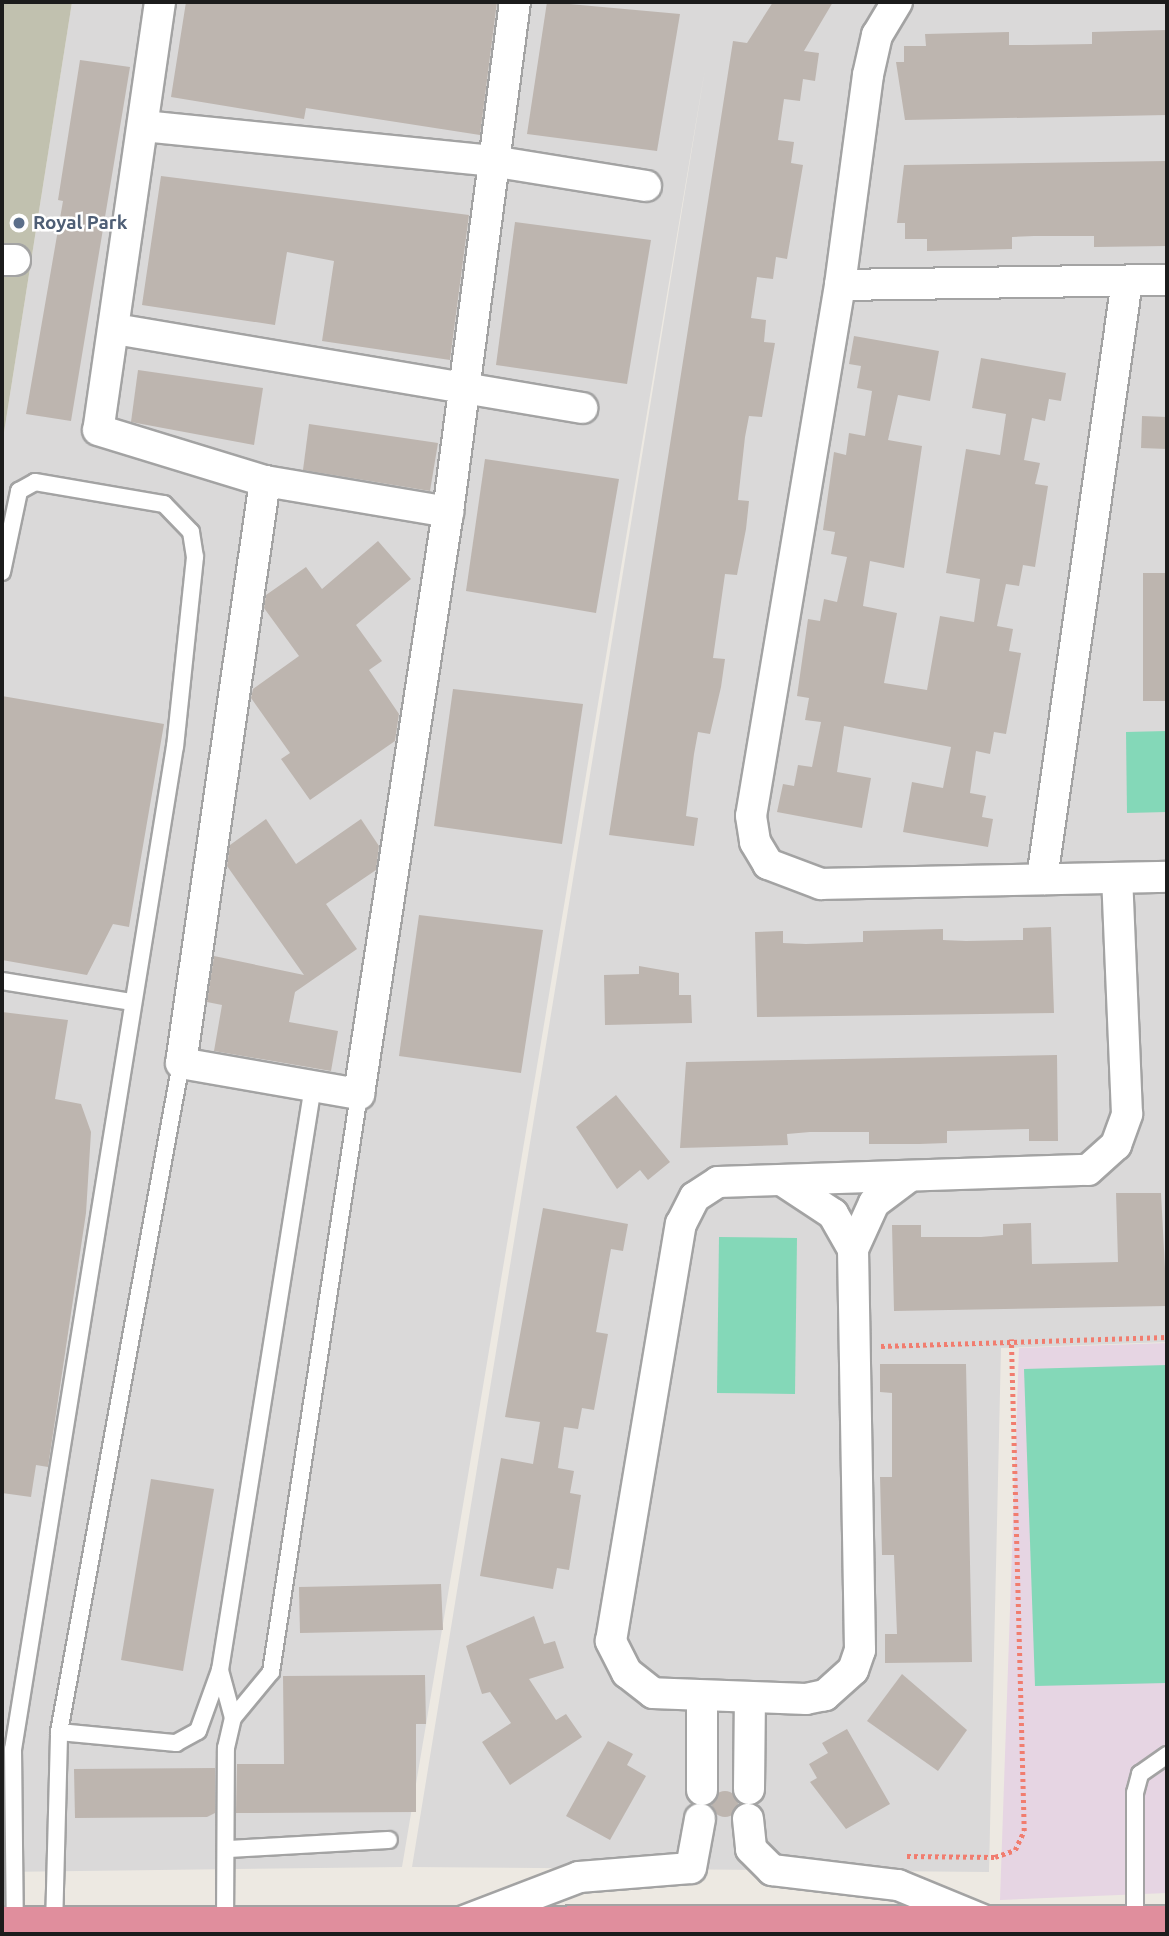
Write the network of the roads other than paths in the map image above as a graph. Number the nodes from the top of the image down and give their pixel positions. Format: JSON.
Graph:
{"nodes":[{"id":1,"x":160,"y":2,"type":"edge"},
{"id":2,"x":515,"y":2,"type":"edge"},
{"id":3,"x":897,"y":2,"type":"edge"},
{"id":4,"x":143,"y":126,"type":"junction"},
{"id":5,"x":492,"y":161,"type":"junction"},
{"id":6,"x":646,"y":186,"type":"dead end"},
{"id":7,"x":1127,"y":281,"type":"junction"},
{"id":8,"x":1167,"y":281,"type":"edge"},
{"id":9,"x":841,"y":285,"type":"junction"},
{"id":10,"x":115,"y":329,"type":"junction"},
{"id":11,"x":463,"y":389,"type":"junction"},
{"id":12,"x":582,"y":408,"type":"dead end"},
{"id":13,"x":265,"y":481,"type":"junction"},
{"id":14,"x":448,"y":512,"type":"junction"},
{"id":15,"x":2,"y":572,"type":"edge"},
{"id":16,"x":1167,"y":877,"type":"edge"},
{"id":17,"x":1117,"y":878,"type":"junction"},
{"id":18,"x":1042,"y":879,"type":"junction"},
{"id":19,"x":2,"y":981,"type":"edge"},
{"id":20,"x":132,"y":1002,"type":"junction"},
{"id":21,"x":181,"y":1063,"type":"junction"},
{"id":22,"x":313,"y":1086,"type":"junction"},
{"id":23,"x":359,"y":1094,"type":"junction"},
{"id":24,"x":910,"y":1176,"type":"junction"},
{"id":25,"x":782,"y":1181,"type":"junction"},
{"id":26,"x":853,"y":1249,"type":"junction"},
{"id":27,"x":220,"y":1670,"type":"junction"},
{"id":28,"x":702,"y":1699,"type":"junction"},
{"id":29,"x":750,"y":1699,"type":"junction"},
{"id":30,"x":2,"y":1708,"type":"edge"},
{"id":31,"x":19,"y":1709,"type":"junction"},
{"id":32,"x":233,"y":1717,"type":"junction"},
{"id":33,"x":59,"y":1732,"type":"junction"},
{"id":34,"x":1167,"y":1755,"type":"edge"},
{"id":35,"x":749,"y":1789,"type":"dead end"},
{"id":36,"x":702,"y":1790,"type":"dead end"},
{"id":37,"x":700,"y":1819,"type":"dead end"},
{"id":38,"x":748,"y":1819,"type":"dead end"},
{"id":39,"x":389,"y":1840,"type":"dead end"},
{"id":40,"x":228,"y":1849,"type":"junction"},
{"id":41,"x":454,"y":1925,"type":"junction"},
{"id":42,"x":8,"y":1926,"type":"edge"},
{"id":43,"x":225,"y":1926,"type":"junction"},
{"id":44,"x":1151,"y":1926,"type":"edge"},
{"id":45,"x":54,"y":1927,"type":"junction"},
{"id":46,"x":1002,"y":1927,"type":"junction"}],
"edges":[{"from":1,"to":4,"type":"street"},
{"from":2,"to":5,"type":"street"},
{"from":3,"to":9,"type":"street"},
{"from":4,"to":5,"type":"street"},
{"from":4,"to":10,"type":"street"},
{"from":5,"to":6,"type":"street"},
{"from":5,"to":11,"type":"street"},
{"from":7,"to":8,"type":"street"},
{"from":7,"to":9,"type":"street"},
{"from":7,"to":18,"type":"street"},
{"from":9,"to":18,"type":"street"},
{"from":10,"to":11,"type":"street"},
{"from":10,"to":13,"type":"street"},
{"from":11,"to":12,"type":"street"},
{"from":11,"to":14,"type":"street"},
{"from":13,"to":14,"type":"street"},
{"from":13,"to":21,"type":"street"},
{"from":14,"to":23,"type":"street"},
{"from":15,"to":20,"type":"lane"},
{"from":16,"to":17,"type":"street"},
{"from":17,"to":18,"type":"street"},
{"from":17,"to":24,"type":"street"},
{"from":19,"to":20,"type":"lane"},
{"from":20,"to":31,"type":"lane"},
{"from":21,"to":22,"type":"street"},
{"from":21,"to":33,"type":"lane"},
{"from":22,"to":23,"type":"street"},
{"from":22,"to":27,"type":"lane"},
{"from":23,"to":32,"type":"lane"},
{"from":24,"to":25,"type":"street"},
{"from":24,"to":26,"type":"street"},
{"from":25,"to":26,"type":"street"},
{"from":25,"to":28,"type":"street"},
{"from":26,"to":29,"type":"street"},
{"from":27,"to":32,"type":"lane"},
{"from":27,"to":33,"type":"lane"},
{"from":28,"to":29,"type":"street"},
{"from":28,"to":36,"type":"street"},
{"from":29,"to":35,"type":"street"},
{"from":30,"to":31,"type":"lane"},
{"from":31,"to":42,"type":"lane"},
{"from":32,"to":40,"type":"lane"},
{"from":33,"to":45,"type":"lane"},
{"from":34,"to":44,"type":"lane"},
{"from":37,"to":41,"type":"street"},
{"from":38,"to":46,"type":"street"},
{"from":39,"to":40,"type":"lane"},
{"from":40,"to":43,"type":"lane"},
{"from":41,"to":43,"type":"highway"},
{"from":41,"to":46,"type":"highway"},
{"from":42,"to":45,"type":"highway"},
{"from":43,"to":45,"type":"highway"},
{"from":44,"to":46,"type":"highway"}]}
